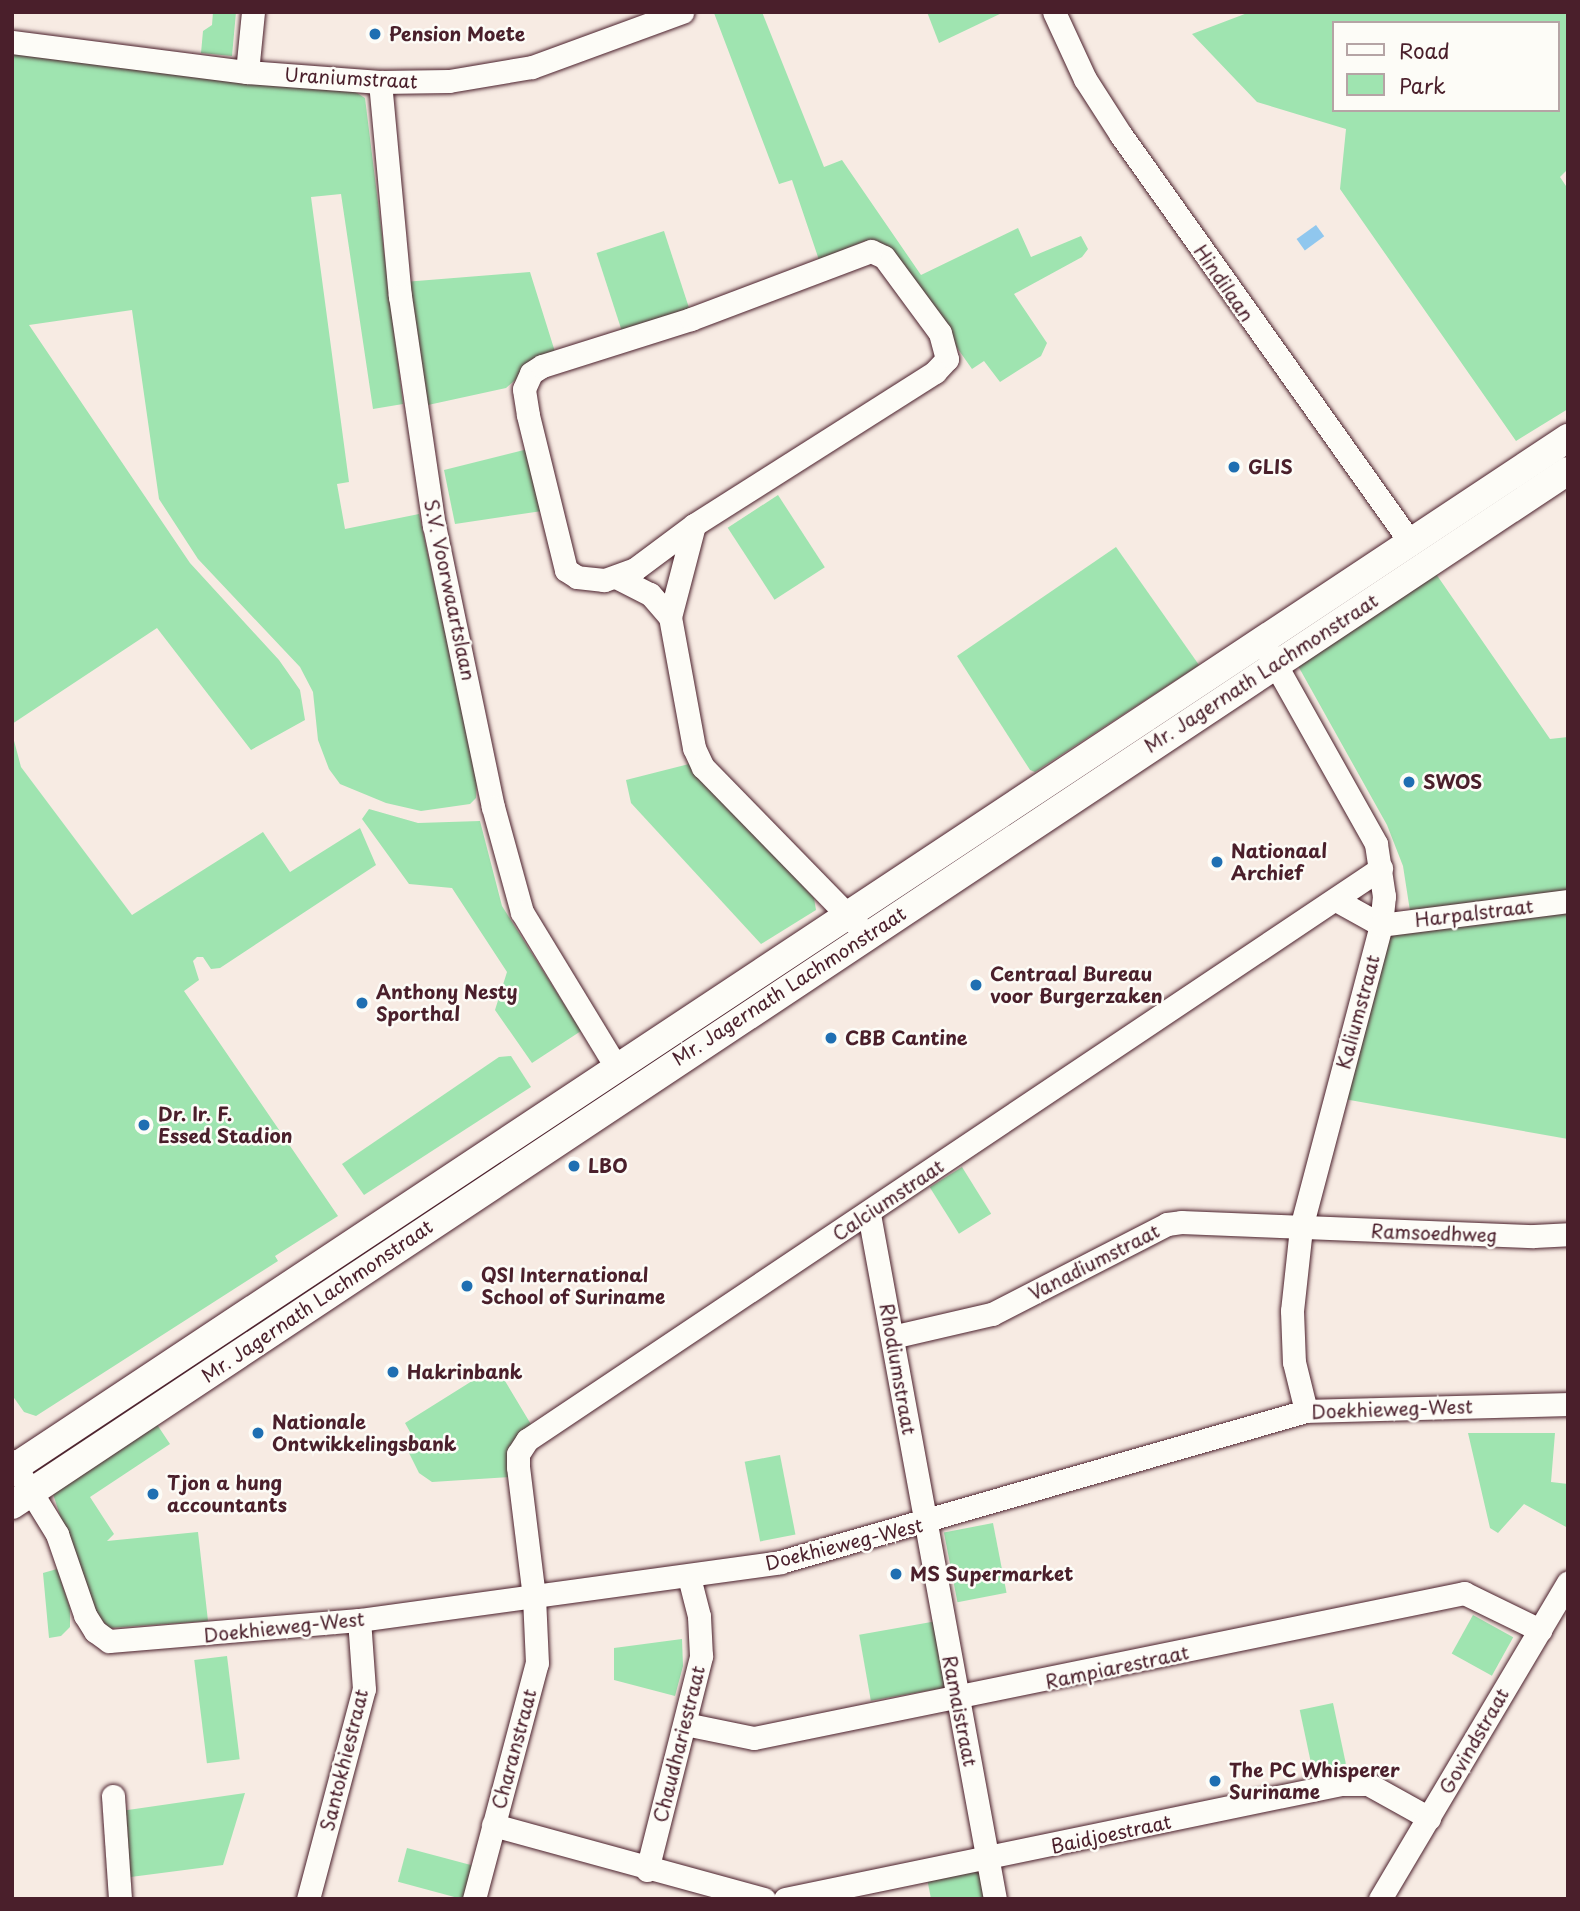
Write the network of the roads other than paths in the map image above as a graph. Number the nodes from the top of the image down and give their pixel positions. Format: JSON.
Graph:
{"nodes":[{"id":1,"x":253,"y":12,"type":"edge"},
{"id":2,"x":681,"y":12,"type":"edge"},
{"id":3,"x":1054,"y":12,"type":"edge"},
{"id":4,"x":12,"y":42,"type":"edge"},
{"id":5,"x":247,"y":72,"type":"junction"},
{"id":6,"x":380,"y":82,"type":"junction"},
{"id":7,"x":1568,"y":438,"type":"edge"},
{"id":8,"x":1568,"y":471,"type":"edge"},
{"id":9,"x":694,"y":525,"type":"junction"},
{"id":10,"x":1411,"y":543,"type":"junction"},
{"id":11,"x":616,"y":577,"type":"junction"},
{"id":12,"x":670,"y":617,"type":"junction"},
{"id":13,"x":1258,"y":639,"type":"junction"},
{"id":14,"x":1277,"y":662,"type":"junction"},
{"id":15,"x":1381,"y":868,"type":"junction"},
{"id":16,"x":1336,"y":900,"type":"junction"},
{"id":17,"x":1568,"y":901,"type":"edge"},
{"id":18,"x":848,"y":913,"type":"junction"},
{"id":19,"x":1381,"y":925,"type":"junction"},
{"id":20,"x":866,"y":936,"type":"junction"},
{"id":21,"x":613,"y":1081,"type":"junction"},
{"id":22,"x":419,"y":1199,"type":"junction"},
{"id":23,"x":869,"y":1213,"type":"junction"},
{"id":24,"x":435,"y":1222,"type":"junction"},
{"id":25,"x":1301,"y":1228,"type":"junction"},
{"id":26,"x":1568,"y":1234,"type":"edge"},
{"id":27,"x":892,"y":1336,"type":"junction"},
{"id":28,"x":1568,"y":1404,"type":"edge"},
{"id":29,"x":1306,"y":1411,"type":"junction"},
{"id":30,"x":13,"y":1465,"type":"edge"},
{"id":31,"x":22,"y":1498,"type":"edge"},
{"id":32,"x":926,"y":1524,"type":"junction"},
{"id":33,"x":690,"y":1577,"type":"junction"},
{"id":34,"x":1568,"y":1583,"type":"edge"},
{"id":35,"x":534,"y":1597,"type":"junction"},
{"id":36,"x":359,"y":1620,"type":"junction"},
{"id":37,"x":1540,"y":1630,"type":"junction"},
{"id":38,"x":958,"y":1700,"type":"junction"},
{"id":39,"x":685,"y":1724,"type":"junction"},
{"id":40,"x":113,"y":1796,"type":"dead end"},
{"id":41,"x":1429,"y":1818,"type":"junction"},
{"id":42,"x":493,"y":1825,"type":"junction"},
{"id":43,"x":988,"y":1860,"type":"junction"},
{"id":44,"x":646,"y":1870,"type":"junction"},
{"id":45,"x":120,"y":1899,"type":"edge"},
{"id":46,"x":308,"y":1899,"type":"edge"},
{"id":47,"x":474,"y":1899,"type":"edge"},
{"id":48,"x":764,"y":1899,"type":"edge"},
{"id":49,"x":785,"y":1899,"type":"edge"},
{"id":50,"x":995,"y":1899,"type":"edge"},
{"id":51,"x":1380,"y":1899,"type":"edge"}],
"edges":[{"from":1,"to":5,"type":"street"},
{"from":2,"to":6,"type":"street","name":"Uraniumstraat"},
{"from":3,"to":10,"type":"street","name":"Hindilaan"},
{"from":4,"to":5,"type":"street","name":"Uraniumstraat"},
{"from":5,"to":6,"type":"street","name":"Uraniumstraat"},
{"from":6,"to":21,"type":"street","name":"S.V. Voorwaartslaan"},
{"from":7,"to":10,"type":"main road","name":"Mr. Jagernath Lachmonstraat"},
{"from":8,"to":14,"type":"main road","name":"Mr. Jagernath Lachmonstraat"},
{"from":9,"to":11,"type":"street"},
{"from":9,"to":11,"type":"street"},
{"from":9,"to":12,"type":"street"},
{"from":10,"to":13,"type":"main road","name":"Mr. Jagernath Lachmonstraat"},
{"from":11,"to":12,"type":"street"},
{"from":12,"to":18,"type":"street"},
{"from":13,"to":14,"type":"street","name":"Kaliumstraat"},
{"from":13,"to":18,"type":"main road","name":"Mr. Jagernath Lachmonstraat"},
{"from":14,"to":15,"type":"street","name":"Kaliumstraat"},
{"from":14,"to":20,"type":"main road","name":"Mr. Jagernath Lachmonstraat"},
{"from":15,"to":16,"type":"street","name":"Calciumstraat"},
{"from":15,"to":19,"type":"street","name":"Kaliumstraat"},
{"from":16,"to":19,"type":"street"},
{"from":16,"to":23,"type":"street","name":"Calciumstraat"},
{"from":17,"to":19,"type":"street","name":"Harpalstraat"},
{"from":18,"to":20,"type":"street"},
{"from":18,"to":21,"type":"main road","name":"Mr. Jagernath Lachmonstraat"},
{"from":19,"to":25,"type":"street","name":"Kaliumstraat"},
{"from":20,"to":21,"type":"main road","name":"Mr. Jagernath Lachmonstraat"},
{"from":21,"to":22,"type":"main road","name":"Mr. Jagernath Lachmonstraat"},
{"from":21,"to":24,"type":"main road","name":"Mr. Jagernath Lachmonstraat"},
{"from":22,"to":24,"type":"main road"},
{"from":22,"to":30,"type":"main road","name":"Mr. Jagernath Lachmonstraat"},
{"from":23,"to":27,"type":"street","name":"Rhodiumstraat"},
{"from":23,"to":35,"type":"street","name":"Calciumstraat"},
{"from":24,"to":31,"type":"main road","name":"Mr. Jagernath Lachmonstraat"},
{"from":25,"to":26,"type":"street","name":"Ramsoedhweg"},
{"from":25,"to":27,"type":"street","name":"Vanadiumstraat"},
{"from":25,"to":29,"type":"street","name":"Kaliumstraat"},
{"from":27,"to":32,"type":"street","name":"Rhodiumstraat"},
{"from":28,"to":29,"type":"street","name":"Doekhieweg-West"},
{"from":29,"to":32,"type":"street","name":"Doekhieweg-West"},
{"from":30,"to":31,"type":"street"},
{"from":31,"to":36,"type":"street","name":"Doekhieweg-West"},
{"from":32,"to":33,"type":"street","name":"Doekhieweg-West"},
{"from":32,"to":38,"type":"street","name":"Ramaistraat"},
{"from":33,"to":35,"type":"street","name":"Doekhieweg-West"},
{"from":33,"to":39,"type":"street","name":"Chaudhariestraat"},
{"from":34,"to":37,"type":"street","name":"Govindstraat"},
{"from":35,"to":36,"type":"street","name":"Doekhieweg-West"},
{"from":35,"to":42,"type":"street","name":"Charanstraat"},
{"from":36,"to":46,"type":"street","name":"Santokhiestraat"},
{"from":37,"to":38,"type":"street","name":"Rampiarestraat"},
{"from":37,"to":41,"type":"street","name":"Govindstraat"},
{"from":38,"to":39,"type":"street","name":"Rampiarestraat"},
{"from":38,"to":43,"type":"street","name":"Ramaistraat"},
{"from":39,"to":44,"type":"street","name":"Chaudhariestraat"},
{"from":40,"to":45,"type":"street"},
{"from":41,"to":43,"type":"street","name":"Baidjoestraat"},
{"from":41,"to":51,"type":"street","name":"Govindstraat"},
{"from":42,"to":44,"type":"street"},
{"from":42,"to":47,"type":"street","name":"Charanstraat"},
{"from":43,"to":49,"type":"street","name":"Baidjoestraat"},
{"from":43,"to":50,"type":"street","name":"Ramaistraat"},
{"from":44,"to":48,"type":"street"}]}
